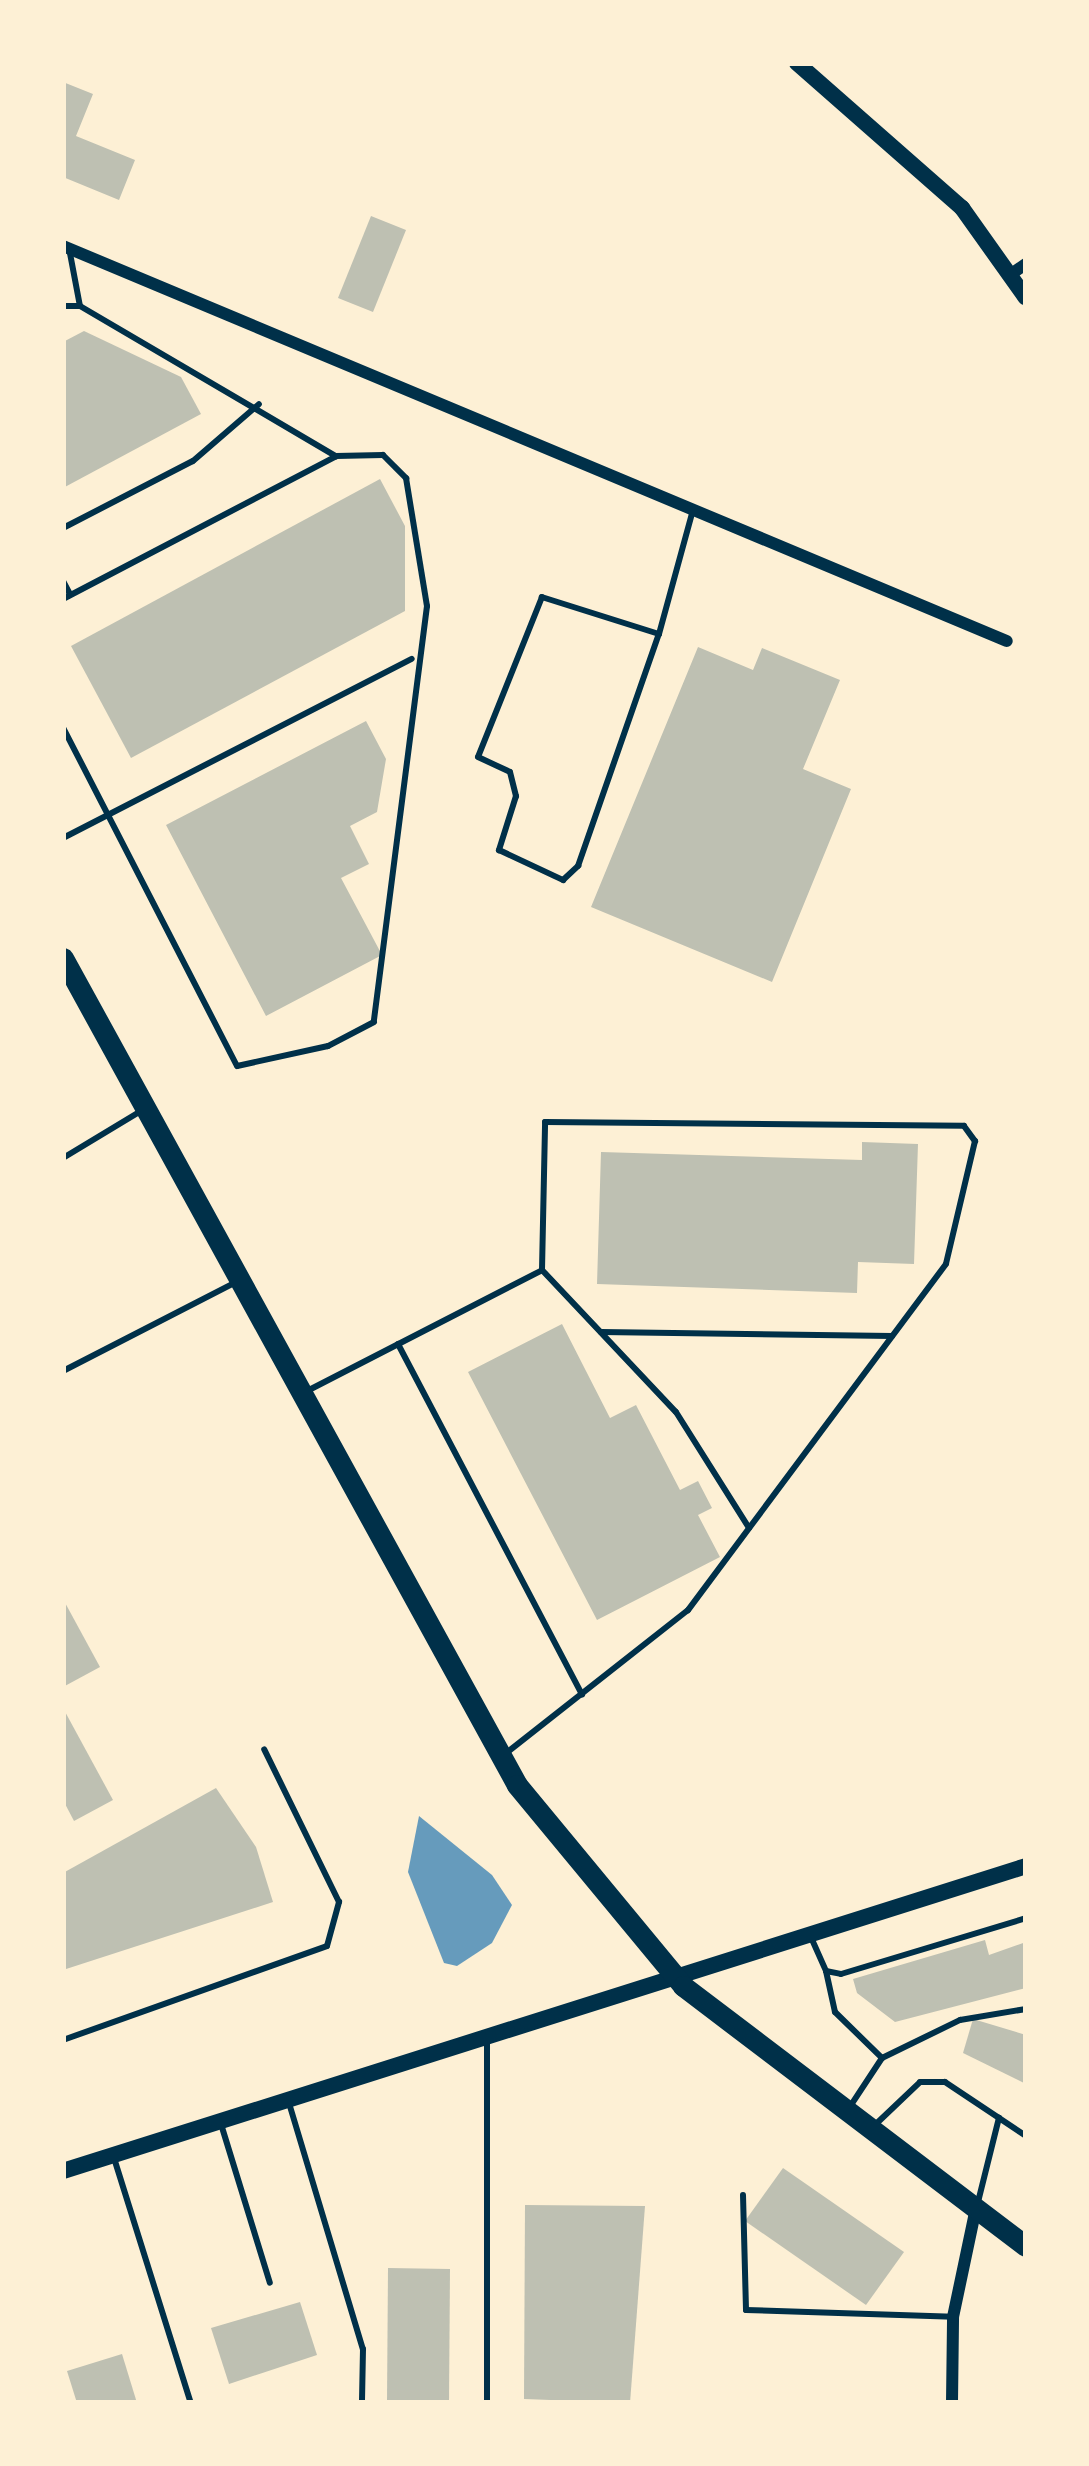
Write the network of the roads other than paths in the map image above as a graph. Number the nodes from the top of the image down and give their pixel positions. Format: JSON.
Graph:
{"nodes":[{"id":1,"x":797,"y":63,"type":"edge"},
{"id":2,"x":66,"y":247,"type":"edge"},
{"id":3,"x":1026,"y":264,"type":"edge"},
{"id":4,"x":1010,"y":275,"type":"junction"},
{"id":5,"x":1026,"y":298,"type":"edge"},
{"id":6,"x":63,"y":306,"type":"edge"},
{"id":7,"x":80,"y":306,"type":"junction"},
{"id":8,"x":259,"y":404,"type":"junction"},
{"id":9,"x":337,"y":456,"type":"junction"},
{"id":10,"x":693,"y":510,"type":"junction"},
{"id":11,"x":63,"y":528,"type":"edge"},
{"id":12,"x":63,"y":581,"type":"edge"},
{"id":13,"x":67,"y":597,"type":"edge"},
{"id":14,"x":659,"y":634,"type":"junction"},
{"id":15,"x":1007,"y":641,"type":"dead end"},
{"id":16,"x":412,"y":659,"type":"junction"},
{"id":17,"x":63,"y":728,"type":"edge"},
{"id":18,"x":104,"y":815,"type":"junction"},
{"id":19,"x":63,"y":838,"type":"edge"},
{"id":20,"x":63,"y":958,"type":"edge"},
{"id":21,"x":145,"y":1109,"type":"junction"},
{"id":22,"x":63,"y":1158,"type":"edge"},
{"id":23,"x":542,"y":1270,"type":"junction"},
{"id":24,"x":237,"y":1281,"type":"junction"},
{"id":25,"x":601,"y":1332,"type":"junction"},
{"id":26,"x":892,"y":1336,"type":"junction"},
{"id":27,"x":398,"y":1344,"type":"junction"},
{"id":28,"x":63,"y":1371,"type":"edge"},
{"id":29,"x":298,"y":1395,"type":"junction"},
{"id":30,"x":749,"y":1528,"type":"junction"},
{"id":31,"x":582,"y":1695,"type":"junction"},
{"id":32,"x":264,"y":1749,"type":"dead end"},
{"id":33,"x":500,"y":1758,"type":"junction"},
{"id":34,"x":1026,"y":1866,"type":"edge"},
{"id":35,"x":1026,"y":1918,"type":"edge"},
{"id":36,"x":810,"y":1934,"type":"junction"},
{"id":37,"x":670,"y":1971,"type":"junction"},
{"id":38,"x":826,"y":1971,"type":"junction"},
{"id":39,"x":1026,"y":2009,"type":"edge"},
{"id":40,"x":487,"y":2032,"type":"junction"},
{"id":41,"x":63,"y":2040,"type":"edge"},
{"id":42,"x":882,"y":2058,"type":"junction"},
{"id":43,"x":288,"y":2099,"type":"junction"},
{"id":44,"x":844,"y":2114,"type":"junction"},
{"id":45,"x":999,"y":2118,"type":"junction"},
{"id":46,"x":220,"y":2121,"type":"junction"},
{"id":47,"x":869,"y":2133,"type":"junction"},
{"id":48,"x":1026,"y":2136,"type":"edge"},
{"id":49,"x":113,"y":2155,"type":"junction"},
{"id":50,"x":63,"y":2171,"type":"edge"},
{"id":51,"x":743,"y":2195,"type":"dead end"},
{"id":52,"x":975,"y":2212,"type":"junction"},
{"id":53,"x":1026,"y":2246,"type":"edge"},
{"id":54,"x":271,"y":2283,"type":"dead end"},
{"id":55,"x":952,"y":2317,"type":"junction"},
{"id":56,"x":191,"y":2403,"type":"edge"},
{"id":57,"x":362,"y":2403,"type":"edge"},
{"id":58,"x":487,"y":2403,"type":"edge"},
{"id":59,"x":952,"y":2403,"type":"edge"}],
"edges":[{"from":1,"to":4,"type":"street"},
{"from":2,"to":7,"type":"lane"},
{"from":2,"to":10,"type":"street"},
{"from":3,"to":4,"type":"street"},
{"from":4,"to":5,"type":"street"},
{"from":6,"to":7,"type":"lane"},
{"from":7,"to":8,"type":"lane"},
{"from":8,"to":9,"type":"lane"},
{"from":8,"to":11,"type":"lane"},
{"from":9,"to":13,"type":"lane"},
{"from":9,"to":16,"type":"lane"},
{"from":10,"to":14,"type":"lane"},
{"from":10,"to":15,"type":"street"},
{"from":12,"to":13,"type":"lane"},
{"from":14,"to":14,"type":"lane"},
{"from":16,"to":18,"type":"lane"},
{"from":16,"to":18,"type":"lane"},
{"from":17,"to":18,"type":"lane"},
{"from":18,"to":19,"type":"lane"},
{"from":20,"to":21,"type":"main road"},
{"from":21,"to":22,"type":"lane"},
{"from":21,"to":24,"type":"main road"},
{"from":23,"to":25,"type":"lane"},
{"from":23,"to":26,"type":"lane"},
{"from":23,"to":27,"type":"lane"},
{"from":24,"to":28,"type":"lane"},
{"from":24,"to":29,"type":"main road"},
{"from":25,"to":26,"type":"lane"},
{"from":25,"to":30,"type":"lane"},
{"from":26,"to":30,"type":"lane"},
{"from":27,"to":29,"type":"lane"},
{"from":27,"to":31,"type":"lane"},
{"from":29,"to":33,"type":"main road"},
{"from":30,"to":31,"type":"lane"},
{"from":31,"to":33,"type":"lane"},
{"from":32,"to":41,"type":"lane"},
{"from":33,"to":37,"type":"main road"},
{"from":34,"to":36,"type":"street"},
{"from":35,"to":38,"type":"lane"},
{"from":36,"to":37,"type":"street"},
{"from":36,"to":38,"type":"lane"},
{"from":37,"to":40,"type":"street"},
{"from":37,"to":44,"type":"main road"},
{"from":38,"to":42,"type":"lane"},
{"from":39,"to":42,"type":"lane"},
{"from":40,"to":43,"type":"street"},
{"from":40,"to":58,"type":"lane"},
{"from":42,"to":44,"type":"lane"},
{"from":43,"to":46,"type":"street"},
{"from":43,"to":57,"type":"lane"},
{"from":44,"to":47,"type":"main road"},
{"from":45,"to":47,"type":"lane"},
{"from":45,"to":48,"type":"lane"},
{"from":45,"to":52,"type":"lane"},
{"from":46,"to":49,"type":"street"},
{"from":46,"to":54,"type":"lane"},
{"from":47,"to":52,"type":"main road"},
{"from":49,"to":50,"type":"street"},
{"from":49,"to":56,"type":"lane"},
{"from":51,"to":55,"type":"lane"},
{"from":52,"to":53,"type":"main road"},
{"from":52,"to":55,"type":"street"},
{"from":55,"to":59,"type":"street"}]}
